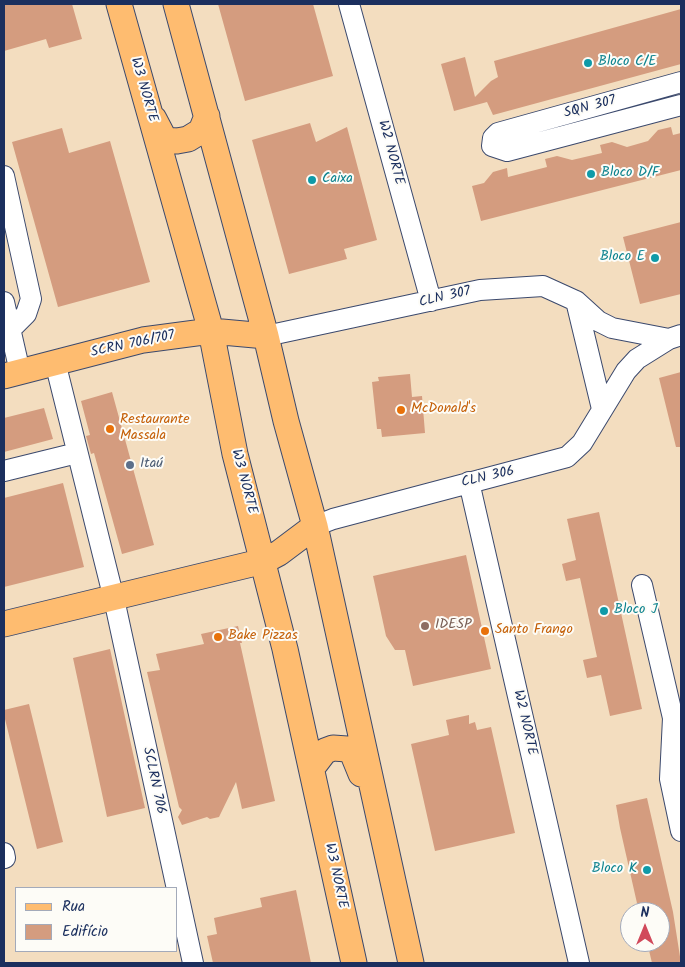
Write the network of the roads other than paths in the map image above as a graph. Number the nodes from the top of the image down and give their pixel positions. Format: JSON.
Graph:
{"nodes":[{"id":1,"x":119,"y":4,"type":"edge"},
{"id":2,"x":176,"y":4,"type":"edge"},
{"id":3,"x":349,"y":4,"type":"edge"},
{"id":4,"x":681,"y":82,"type":"edge"},
{"id":5,"x":142,"y":86,"type":"junction"},
{"id":6,"x":681,"y":105,"type":"edge"},
{"id":7,"x":207,"y":116,"type":"junction"},
{"id":8,"x":4,"y":176,"type":"edge"},
{"id":9,"x":8,"y":214,"type":"edge"},
{"id":10,"x":431,"y":301,"type":"junction"},
{"id":11,"x":576,"y":301,"type":"junction"},
{"id":12,"x":4,"y":302,"type":"edge"},
{"id":13,"x":10,"y":330,"type":"junction"},
{"id":14,"x":211,"y":331,"type":"junction"},
{"id":15,"x":266,"y":336,"type":"junction"},
{"id":16,"x":675,"y":337,"type":"edge"},
{"id":17,"x":55,"y":362,"type":"junction"},
{"id":18,"x":12,"y":374,"type":"edge"},
{"id":19,"x":602,"y":409,"type":"junction"},
{"id":20,"x":78,"y":452,"type":"junction"},
{"id":21,"x":4,"y":472,"type":"edge"},
{"id":22,"x":469,"y":482,"type":"junction"},
{"id":23,"x":315,"y":526,"type":"junction"},
{"id":24,"x":264,"y":560,"type":"junction"},
{"id":25,"x":642,"y":585,"type":"dead end"},
{"id":26,"x":114,"y":599,"type":"junction"},
{"id":27,"x":4,"y":624,"type":"edge"},
{"id":28,"x":676,"y":755,"type":"edge"},
{"id":29,"x":312,"y":768,"type":"junction"},
{"id":30,"x":377,"y":814,"type":"junction"},
{"id":31,"x":681,"y":831,"type":"edge"},
{"id":32,"x":177,"y":887,"type":"edge"},
{"id":33,"x":178,"y":894,"type":"edge"},
{"id":34,"x":193,"y":963,"type":"edge"},
{"id":35,"x":354,"y":963,"type":"edge"},
{"id":36,"x":411,"y":963,"type":"edge"},
{"id":37,"x":579,"y":963,"type":"edge"}],
"edges":[{"from":1,"to":5,"type":"main road","name":"W3 NORTE"},
{"from":2,"to":7,"type":"main road"},
{"from":3,"to":10,"type":"street","name":"W2 NORTE"},
{"from":4,"to":6,"type":"street","name":"SQN 307"},
{"from":5,"to":7,"type":"main road"},
{"from":5,"to":14,"type":"main road","name":"W3 NORTE"},
{"from":7,"to":15,"type":"main road"},
{"from":8,"to":9,"type":"street"},
{"from":9,"to":13,"type":"street"},
{"from":10,"to":11,"type":"street","name":"CLN 307"},
{"from":10,"to":15,"type":"street","name":"CLN 307"},
{"from":11,"to":16,"type":"street","name":"CLN 307"},
{"from":11,"to":19,"type":"street"},
{"from":12,"to":13,"type":"street"},
{"from":13,"to":18,"type":"street"},
{"from":14,"to":15,"type":"main road","name":"CLN 307"},
{"from":14,"to":17,"type":"main road","name":"SCRN 706/707"},
{"from":14,"to":24,"type":"main road","name":"W3 NORTE"},
{"from":15,"to":23,"type":"main road"},
{"from":16,"to":19,"type":"street","name":"CLN 306"},
{"from":17,"to":18,"type":"main road","name":"SCRN 706/707"},
{"from":17,"to":20,"type":"street"},
{"from":19,"to":22,"type":"street","name":"CLN 306"},
{"from":20,"to":21,"type":"street"},
{"from":20,"to":26,"type":"street"},
{"from":22,"to":23,"type":"street","name":"CLN 306"},
{"from":22,"to":37,"type":"street","name":"W2 NORTE"},
{"from":23,"to":24,"type":"main road","name":"CLN 306"},
{"from":23,"to":30,"type":"main road"},
{"from":24,"to":26,"type":"main road"},
{"from":24,"to":29,"type":"main road","name":"W3 NORTE"},
{"from":25,"to":28,"type":"street"},
{"from":26,"to":27,"type":"main road"},
{"from":26,"to":32,"type":"street","name":"SCLRN 706"},
{"from":28,"to":31,"type":"street"},
{"from":29,"to":30,"type":"main road"},
{"from":29,"to":35,"type":"main road","name":"W3 NORTE"},
{"from":30,"to":36,"type":"main road"},
{"from":33,"to":34,"type":"street","name":"SCLRN 706"}]}
